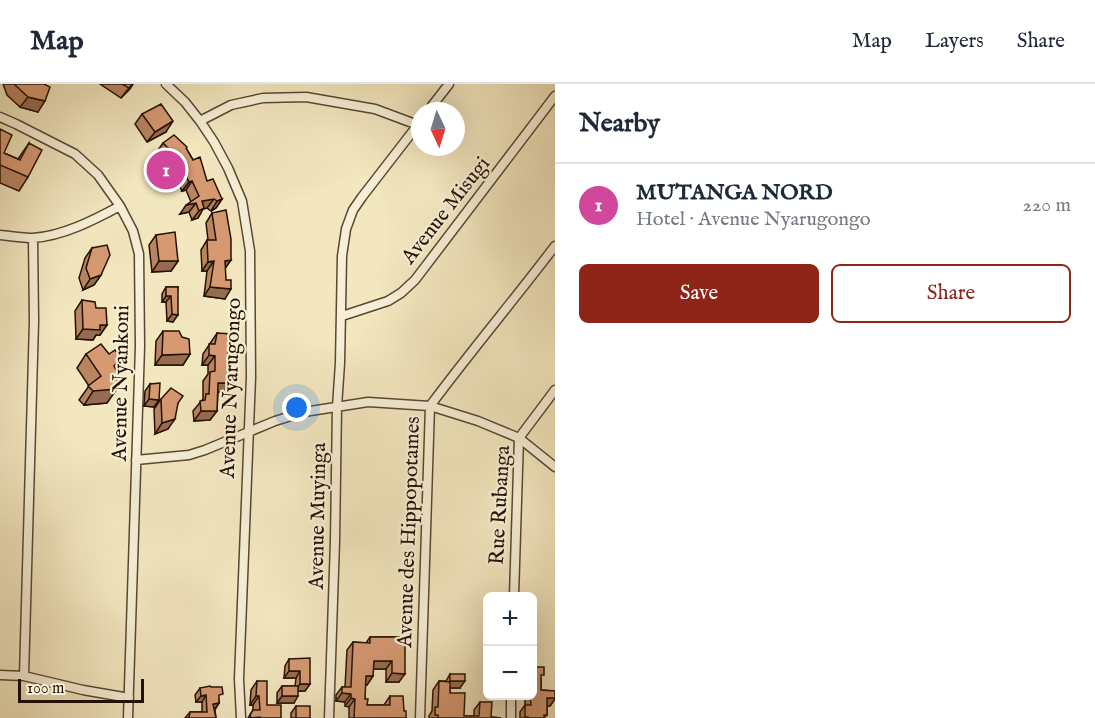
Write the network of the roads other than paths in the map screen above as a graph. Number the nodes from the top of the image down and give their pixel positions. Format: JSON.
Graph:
{"nodes":[{"id":1,"x":166,"y":84,"type":"edge"},
{"id":2,"x":449,"y":84,"type":"edge"},
{"id":3,"x":555,"y":96,"type":"edge"},
{"id":4,"x":435,"y":102,"type":"edge"},
{"id":5,"x":0,"y":117,"type":"edge"},
{"id":6,"x":411,"y":120,"type":"edge"},
{"id":7,"x":200,"y":121,"type":"junction"},
{"id":8,"x":411,"y":134,"type":"edge"},
{"id":9,"x":120,"y":206,"type":"junction"},
{"id":10,"x":0,"y":235,"type":"edge"},
{"id":11,"x":33,"y":238,"type":"junction"},
{"id":12,"x":555,"y":246,"type":"edge"},
{"id":13,"x":342,"y":316,"type":"junction"},
{"id":14,"x":555,"y":390,"type":"edge"},
{"id":15,"x":337,"y":406,"type":"junction"},
{"id":16,"x":430,"y":406,"type":"junction"},
{"id":17,"x":248,"y":431,"type":"junction"},
{"id":18,"x":519,"y":438,"type":"junction"},
{"id":19,"x":136,"y":460,"type":"junction"},
{"id":20,"x":555,"y":467,"type":"edge"},
{"id":21,"x":514,"y":592,"type":"edge"},
{"id":22,"x":0,"y":675,"type":"edge"},
{"id":23,"x":24,"y":676,"type":"junction"},
{"id":24,"x":129,"y":698,"type":"junction"},
{"id":25,"x":512,"y":700,"type":"edge"},
{"id":26,"x":128,"y":718,"type":"edge"},
{"id":27,"x":241,"y":718,"type":"edge"},
{"id":28,"x":329,"y":718,"type":"edge"},
{"id":29,"x":420,"y":718,"type":"edge"},
{"id":30,"x":511,"y":718,"type":"edge"}],
"edges":[{"from":1,"to":7,"type":"street","name":"Avenue Nyarugongo"},
{"from":2,"to":4,"type":"street"},
{"from":3,"to":13,"type":"street","name":"Avenue Misugi"},
{"from":5,"to":9,"type":"street","name":"Avenue Nyankoni"},
{"from":6,"to":7,"type":"street"},
{"from":7,"to":17,"type":"street","name":"Avenue Nyarugongo"},
{"from":8,"to":13,"type":"street","name":"Avenue Muyinga"},
{"from":9,"to":11,"type":"street"},
{"from":9,"to":19,"type":"street","name":"Avenue Nyankoni"},
{"from":10,"to":11,"type":"street"},
{"from":11,"to":23,"type":"street"},
{"from":12,"to":16,"type":"street","name":"Avenue des Hippopotames"},
{"from":13,"to":15,"type":"street","name":"Avenue Muyinga"},
{"from":14,"to":18,"type":"street","name":"Rue Rubanga"},
{"from":15,"to":16,"type":"street"},
{"from":15,"to":17,"type":"street"},
{"from":15,"to":28,"type":"street","name":"Avenue Muyinga"},
{"from":16,"to":18,"type":"street"},
{"from":16,"to":29,"type":"street","name":"Avenue des Hippopotames"},
{"from":17,"to":19,"type":"street"},
{"from":17,"to":27,"type":"street","name":"Avenue Nyarugongo"},
{"from":18,"to":20,"type":"street"},
{"from":18,"to":21,"type":"street","name":"Rue Rubanga"},
{"from":19,"to":24,"type":"street","name":"Avenue Nyankoni"},
{"from":22,"to":23,"type":"street"},
{"from":23,"to":24,"type":"street"},
{"from":24,"to":26,"type":"street","name":"Avenue Nyankoni"},
{"from":25,"to":30,"type":"street"}]}
